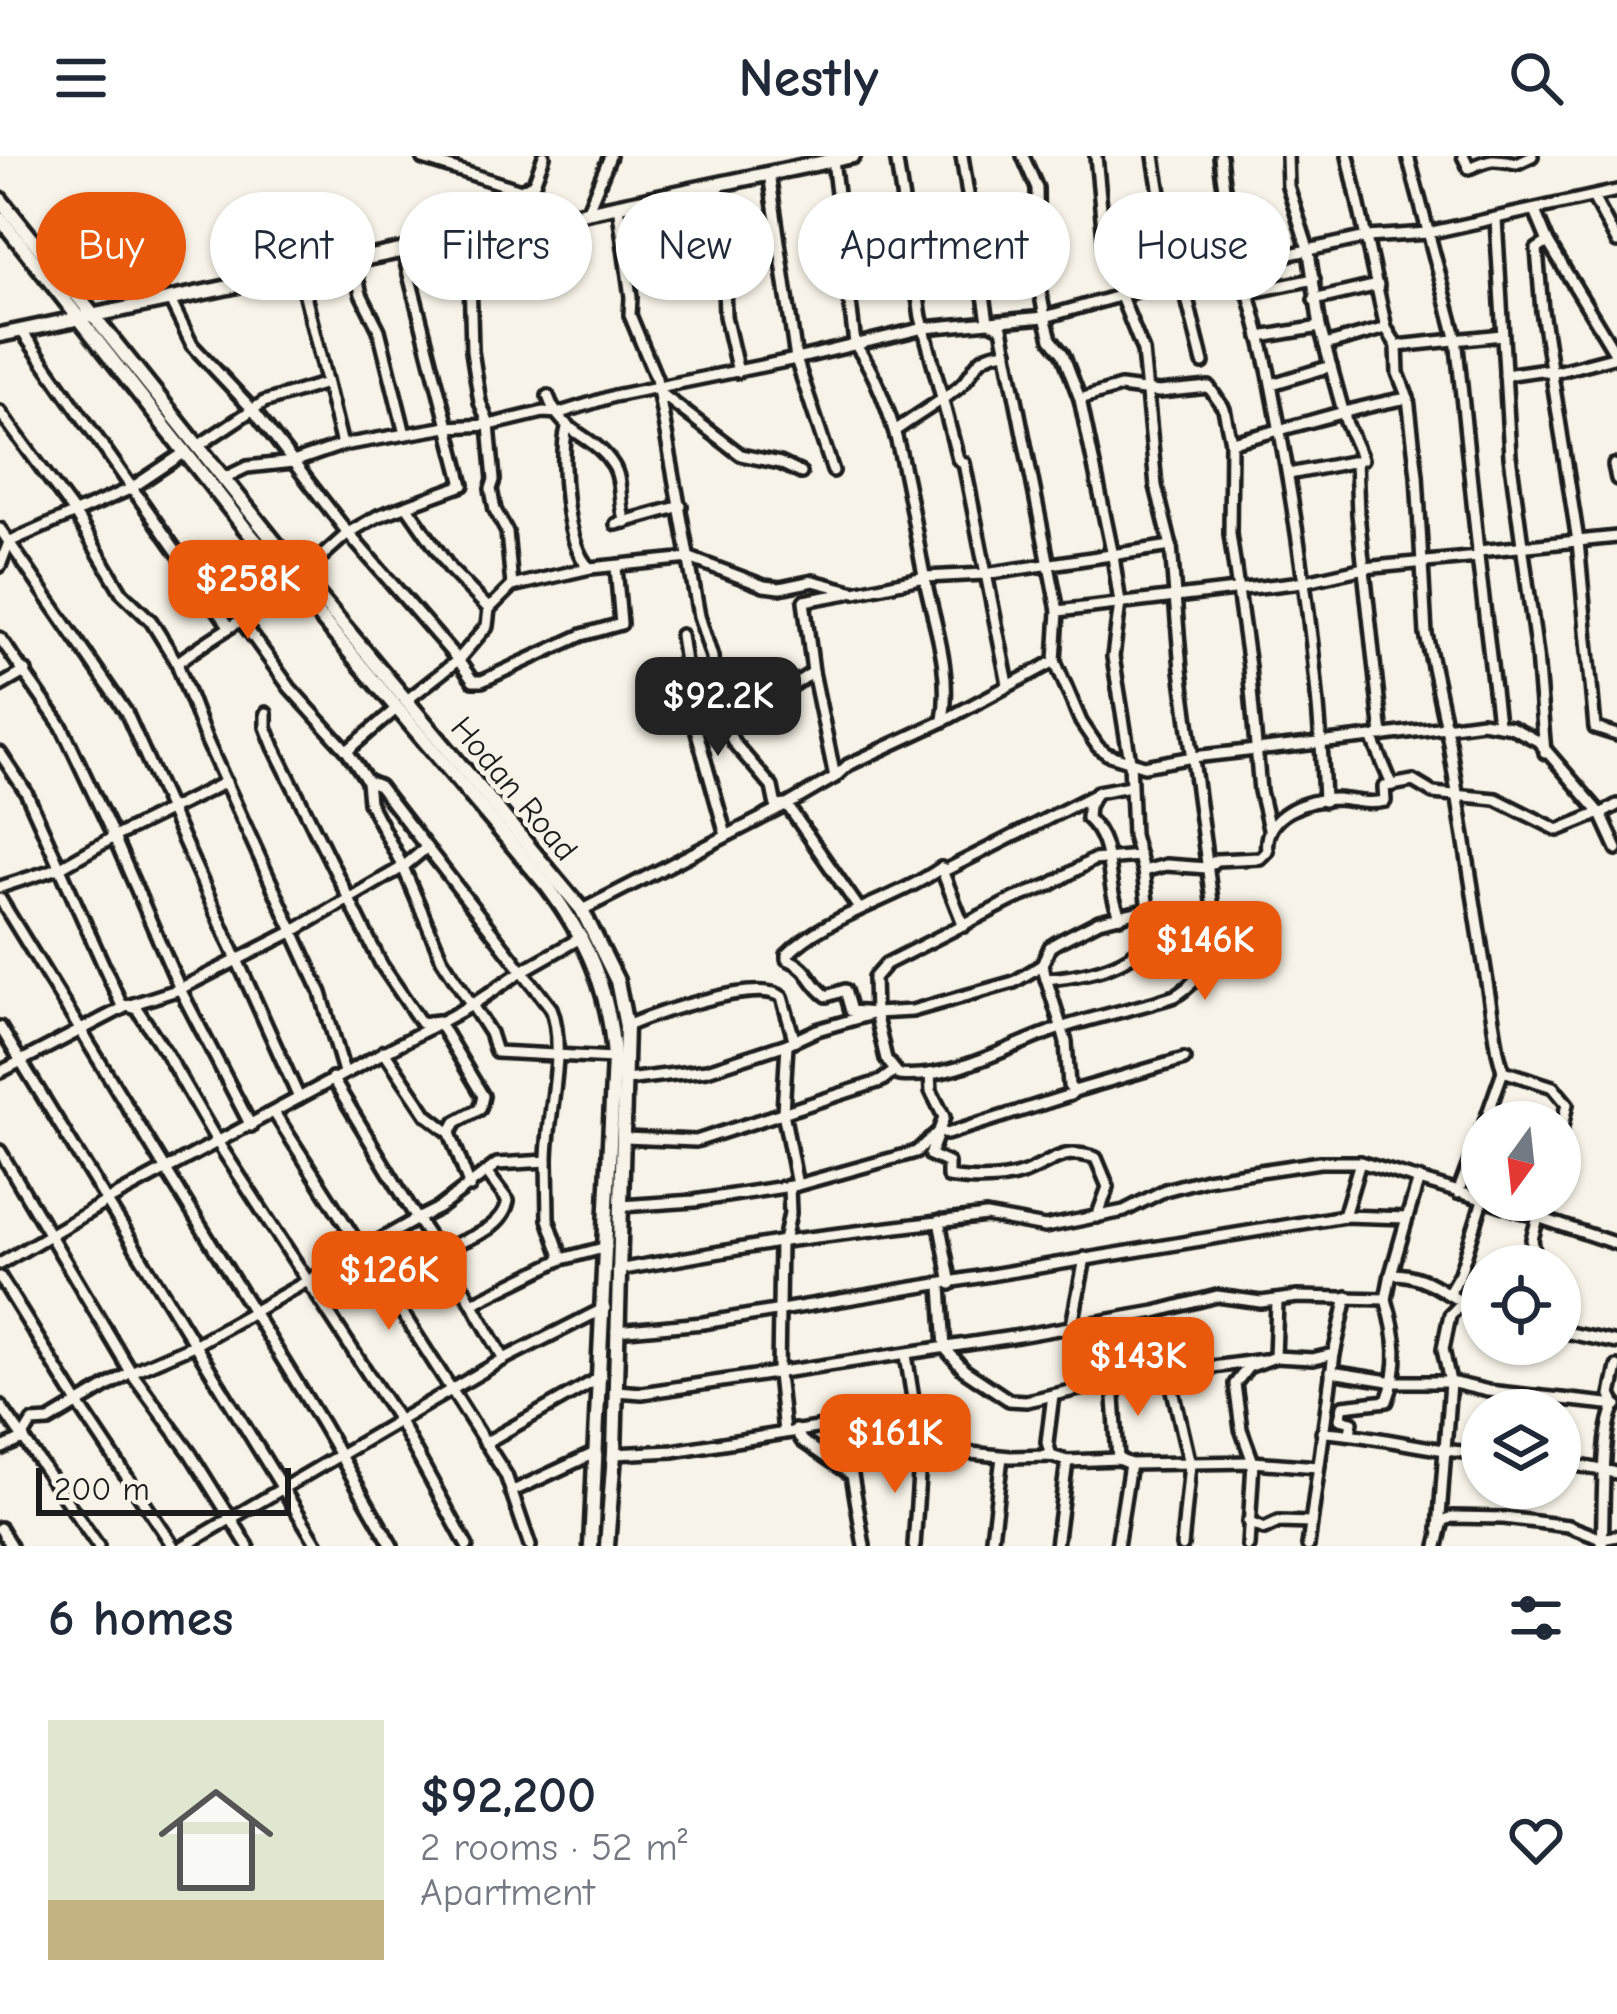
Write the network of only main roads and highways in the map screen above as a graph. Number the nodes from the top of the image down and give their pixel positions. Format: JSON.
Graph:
{"nodes":[{"id":1,"x":853,"y":156,"type":"edge"},
{"id":2,"x":0,"y":199,"type":"edge"},
{"id":3,"x":0,"y":218,"type":"edge"},
{"id":4,"x":86,"y":317,"type":"junction"},
{"id":5,"x":0,"y":335,"type":"edge"},
{"id":6,"x":297,"y":580,"type":"junction"},
{"id":7,"x":401,"y":705,"type":"junction"},
{"id":8,"x":591,"y":1546,"type":"edge"},
{"id":9,"x":607,"y":1546,"type":"edge"}],
"edges":[{"from":1,"to":4,"type":"main road"},
{"from":2,"to":4,"type":"main road","name":"Hodan Road"},
{"from":3,"to":4,"type":"main road","name":"Hodan Road"},
{"from":4,"to":5,"type":"main road"},
{"from":4,"to":6,"type":"main road","name":"Hodan Road"},
{"from":4,"to":6,"type":"main road","name":"Hodan Road"},
{"from":6,"to":7,"type":"main road","name":"Hodan Road"},
{"from":7,"to":8,"type":"main road","name":"Hodan Road"},
{"from":7,"to":9,"type":"main road","name":"Hodan Road"}]}
